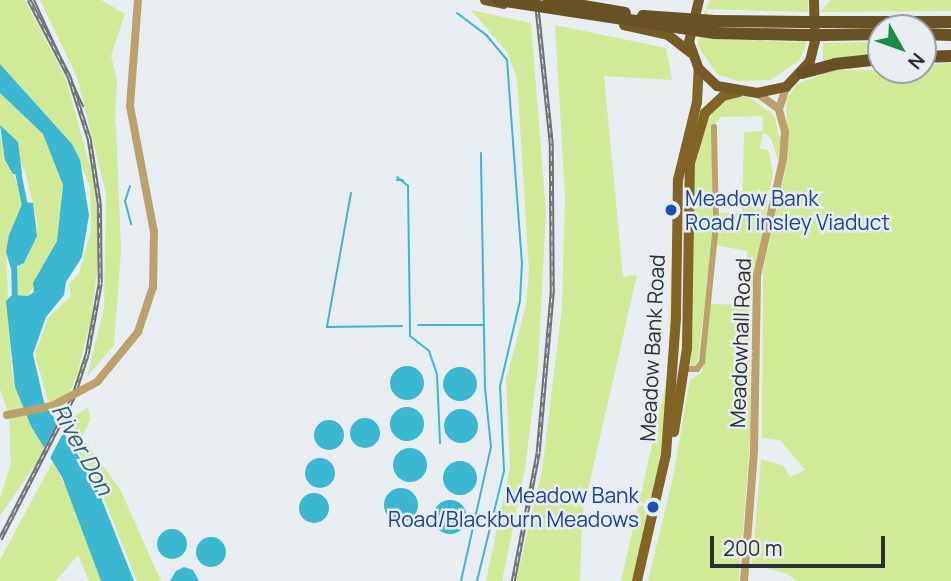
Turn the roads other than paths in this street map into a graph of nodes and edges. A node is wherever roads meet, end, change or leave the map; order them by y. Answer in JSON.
{"nodes":[{"id":1,"x":485,"y":0,"type":"edge"},
{"id":2,"x":499,"y":0,"type":"edge"},
{"id":3,"x":549,"y":0,"type":"edge"},
{"id":4,"x":567,"y":0,"type":"edge"},
{"id":5,"x":823,"y":0,"type":"edge"},
{"id":6,"x":138,"y":1,"type":"edge"},
{"id":7,"x":697,"y":3,"type":"edge"},
{"id":8,"x":815,"y":5,"type":"edge"},
{"id":9,"x":951,"y":22,"type":"edge"},
{"id":10,"x":714,"y":27,"type":"junction"},
{"id":11,"x":823,"y":29,"type":"junction"},
{"id":12,"x":867,"y":33,"type":"edge"},
{"id":13,"x":691,"y":54,"type":"junction"},
{"id":14,"x":867,"y":61,"type":"edge"},
{"id":15,"x":699,"y":69,"type":"junction"},
{"id":16,"x":803,"y":73,"type":"junction"},
{"id":17,"x":786,"y":87,"type":"junction"},
{"id":18,"x":739,"y":92,"type":"junction"},
{"id":19,"x":757,"y":93,"type":"junction"},
{"id":20,"x":779,"y":109,"type":"junction"},
{"id":21,"x":714,"y":127,"type":"dead end"},
{"id":22,"x":681,"y":244,"type":"junction"},
{"id":23,"x":672,"y":367,"type":"junction"},
{"id":24,"x":684,"y":369,"type":"junction"},
{"id":25,"x":4,"y":415,"type":"edge"},
{"id":26,"x":666,"y":454,"type":"junction"},
{"id":27,"x":637,"y":581,"type":"edge"},
{"id":28,"x":744,"y":581,"type":"edge"}],
"edges":[{"from":1,"to":13,"type":"highway","bridge":true},
{"from":2,"to":10,"type":"highway","bridge":true},
{"from":3,"to":10,"type":"highway","bridge":true},
{"from":4,"to":7,"type":"highway","bridge":true},
{"from":5,"to":8,"type":"street"},
{"from":6,"to":25,"type":"street","bridge":true},
{"from":7,"to":13,"type":"highway"},
{"from":8,"to":16,"type":"highway"},
{"from":9,"to":11,"type":"highway"},
{"from":10,"to":11,"type":"highway","bridge":true},
{"from":11,"to":12,"type":"highway"},
{"from":13,"to":15,"type":"highway"},
{"from":14,"to":16,"type":"highway"},
{"from":15,"to":18,"type":"highway"},
{"from":15,"to":22,"type":"main road","name":"Meadow Bank Road"},
{"from":16,"to":17,"type":"highway"},
{"from":17,"to":19,"type":"highway"},
{"from":17,"to":20,"type":"street","name":"Meadowhall Road"},
{"from":18,"to":19,"type":"highway"},
{"from":18,"to":22,"type":"main road","name":"Meadow Bank Road"},
{"from":19,"to":20,"type":"street"},
{"from":20,"to":28,"type":"street","name":"Meadowhall Road"},
{"from":21,"to":24,"type":"street"},
{"from":22,"to":23,"type":"main road","name":"Meadow Bank Road"},
{"from":22,"to":24,"type":"main road","name":"Meadow Bank Road"},
{"from":23,"to":24,"type":"street"},
{"from":23,"to":26,"type":"main road","name":"Meadow Bank Road"},
{"from":24,"to":26,"type":"main road","name":"Meadow Bank Road"},
{"from":26,"to":27,"type":"main road"}]}
